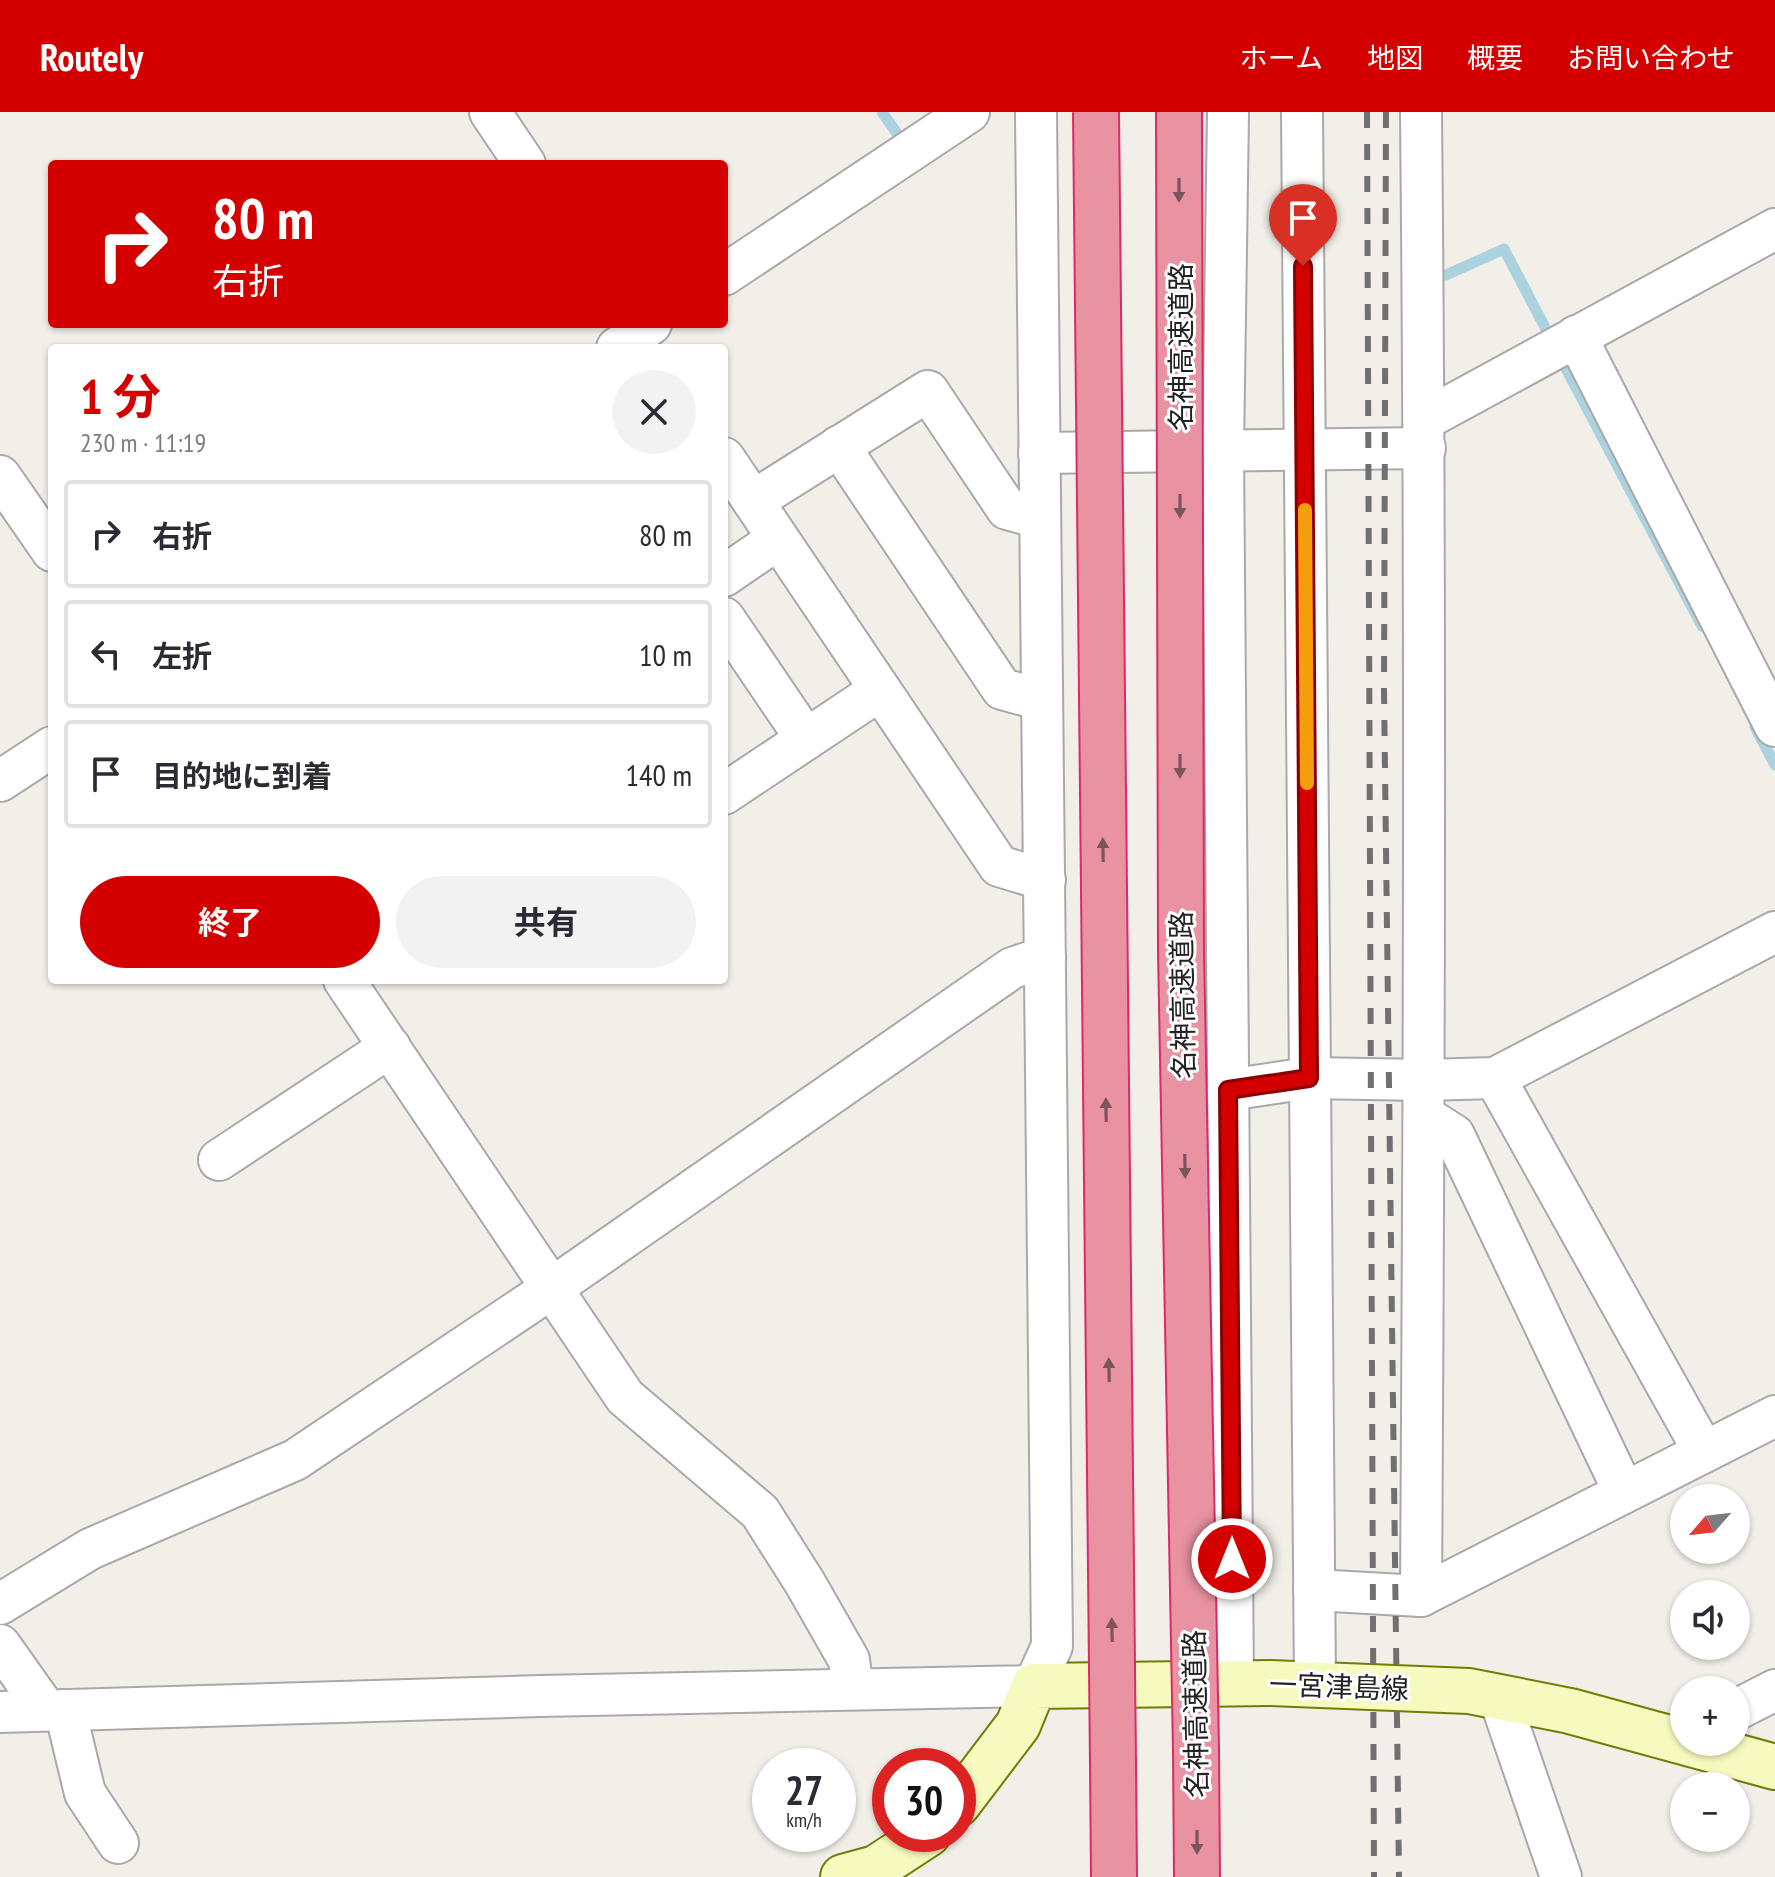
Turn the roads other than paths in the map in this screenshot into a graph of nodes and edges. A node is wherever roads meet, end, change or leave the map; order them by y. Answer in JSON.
{"nodes":[{"id":1,"x":490,"y":112,"type":"edge"},
{"id":2,"x":969,"y":112,"type":"edge"},
{"id":3,"x":1036,"y":112,"type":"edge"},
{"id":4,"x":1096,"y":112,"type":"edge"},
{"id":5,"x":1179,"y":112,"type":"edge"},
{"id":6,"x":1228,"y":112,"type":"edge"},
{"id":7,"x":1302,"y":112,"type":"edge"},
{"id":8,"x":1421,"y":112,"type":"edge"},
{"id":9,"x":522,"y":160,"type":"edge"},
{"id":10,"x":1775,"y":229,"type":"edge"},
{"id":11,"x":728,"y":272,"type":"edge"},
{"id":12,"x":1576,"y":336,"type":"junction"},
{"id":13,"x":1424,"y":434,"type":"junction"},
{"id":14,"x":839,"y":446,"type":"junction"},
{"id":15,"x":1304,"y":450,"type":"junction"},
{"id":16,"x":1223,"y":451,"type":"junction"},
{"id":17,"x":1039,"y":453,"type":"junction"},
{"id":18,"x":728,"y":464,"type":"edge"},
{"id":19,"x":0,"y":476,"type":"edge"},
{"id":20,"x":753,"y":501,"type":"junction"},
{"id":21,"x":1040,"y":518,"type":"junction"},
{"id":22,"x":778,"y":539,"type":"junction"},
{"id":23,"x":48,"y":545,"type":"edge"},
{"id":24,"x":728,"y":573,"type":"edge"},
{"id":25,"x":728,"y":624,"type":"edge"},
{"id":26,"x":880,"y":690,"type":"junction"},
{"id":27,"x":1042,"y":700,"type":"junction"},
{"id":28,"x":1775,"y":726,"type":"edge"},
{"id":29,"x":806,"y":739,"type":"junction"},
{"id":30,"x":48,"y":750,"type":"edge"},
{"id":31,"x":0,"y":781,"type":"edge"},
{"id":32,"x":728,"y":791,"type":"edge"},
{"id":33,"x":1045,"y":880,"type":"junction"},
{"id":34,"x":1775,"y":932,"type":"edge"},
{"id":35,"x":1045,"y":957,"type":"junction"},
{"id":36,"x":347,"y":984,"type":"edge"},
{"id":37,"x":390,"y":1047,"type":"junction"},
{"id":38,"x":1309,"y":1078,"type":"junction"},
{"id":39,"x":1495,"y":1078,"type":"junction"},
{"id":40,"x":1228,"y":1090,"type":"junction"},
{"id":41,"x":1424,"y":1098,"type":"junction"},
{"id":42,"x":219,"y":1160,"type":"dead end"},
{"id":43,"x":552,"y":1288,"type":"junction"},
{"id":44,"x":1775,"y":1416,"type":"edge"},
{"id":45,"x":1704,"y":1452,"type":"junction"},
{"id":46,"x":1624,"y":1492,"type":"junction"},
{"id":47,"x":1314,"y":1590,"type":"junction"},
{"id":48,"x":1421,"y":1596,"type":"junction"},
{"id":49,"x":0,"y":1604,"type":"edge"},
{"id":50,"x":0,"y":1645,"type":"edge"},
{"id":51,"x":1233,"y":1684,"type":"junction"},
{"id":52,"x":1315,"y":1685,"type":"junction"},
{"id":53,"x":1034,"y":1686,"type":"junction"},
{"id":54,"x":853,"y":1689,"type":"junction"},
{"id":55,"x":1775,"y":1690,"type":"edge"},
{"id":56,"x":1499,"y":1697,"type":"junction"},
{"id":57,"x":1750,"y":1703,"type":"edge"},
{"id":58,"x":56,"y":1710,"type":"junction"},
{"id":59,"x":0,"y":1712,"type":"edge"},
{"id":60,"x":1670,"y":1737,"type":"edge"},
{"id":61,"x":1737,"y":1756,"type":"edge"},
{"id":62,"x":1775,"y":1767,"type":"edge"},
{"id":63,"x":976,"y":1780,"type":"edge"},
{"id":64,"x":118,"y":1843,"type":"dead end"},
{"id":65,"x":900,"y":1852,"type":"edge"},
{"id":66,"x":843,"y":1877,"type":"edge"},
{"id":67,"x":1114,"y":1877,"type":"edge"},
{"id":68,"x":1197,"y":1877,"type":"edge"},
{"id":69,"x":1561,"y":1877,"type":"edge"}],
"edges":[{"from":1,"to":9,"type":"street"},
{"from":2,"to":11,"type":"street"},
{"from":3,"to":17,"type":"street"},
{"from":67,"to":4,"type":"highway","one_way":true,"bridge":true},
{"from":5,"to":68,"type":"highway","name":"名神高速道路","one_way":true,"bridge":true},
{"from":6,"to":16,"type":"street"},
{"from":7,"to":15,"type":"street"},
{"from":8,"to":13,"type":"street"},
{"from":10,"to":12,"type":"street"},
{"from":12,"to":13,"type":"street"},
{"from":12,"to":28,"type":"street"},
{"from":13,"to":15,"type":"street"},
{"from":13,"to":41,"type":"street"},
{"from":14,"to":20,"type":"street"},
{"from":14,"to":21,"type":"street"},
{"from":14,"to":27,"type":"street"},
{"from":15,"to":16,"type":"street"},
{"from":15,"to":38,"type":"street"},
{"from":16,"to":17,"type":"street"},
{"from":16,"to":40,"type":"street"},
{"from":17,"to":21,"type":"street"},
{"from":18,"to":20,"type":"street"},
{"from":19,"to":23,"type":"street"},
{"from":20,"to":22,"type":"street"},
{"from":21,"to":27,"type":"street"},
{"from":22,"to":24,"type":"street"},
{"from":22,"to":26,"type":"street"},
{"from":25,"to":29,"type":"street"},
{"from":26,"to":29,"type":"street"},
{"from":26,"to":33,"type":"street"},
{"from":27,"to":33,"type":"street"},
{"from":29,"to":32,"type":"street"},
{"from":30,"to":31,"type":"street"},
{"from":33,"to":35,"type":"street"},
{"from":34,"to":39,"type":"street"},
{"from":35,"to":43,"type":"street"},
{"from":35,"to":53,"type":"street"},
{"from":36,"to":37,"type":"street"},
{"from":37,"to":42,"type":"street"},
{"from":37,"to":43,"type":"street"},
{"from":38,"to":40,"type":"street"},
{"from":38,"to":41,"type":"street"},
{"from":38,"to":47,"type":"street"},
{"from":39,"to":41,"type":"street"},
{"from":39,"to":45,"type":"street"},
{"from":40,"to":51,"type":"street"},
{"from":41,"to":46,"type":"street"},
{"from":41,"to":48,"type":"street"},
{"from":43,"to":49,"type":"street"},
{"from":43,"to":54,"type":"street"},
{"from":44,"to":45,"type":"street"},
{"from":45,"to":46,"type":"street"},
{"from":46,"to":48,"type":"street"},
{"from":47,"to":48,"type":"street"},
{"from":47,"to":52,"type":"street"},
{"from":50,"to":58,"type":"street"},
{"from":51,"to":52,"type":"main road","name":"一宮津島線"},
{"from":51,"to":53,"type":"main road","name":"一宮津島線"},
{"from":52,"to":56,"type":"main road","name":"一宮津島線"},
{"from":53,"to":54,"type":"street"},
{"from":53,"to":63,"type":"main road"},
{"from":54,"to":58,"type":"street"},
{"from":55,"to":57,"type":"street"},
{"from":56,"to":60,"type":"main road","name":"一宮津島線"},
{"from":56,"to":69,"type":"street"},
{"from":58,"to":59,"type":"street"},
{"from":58,"to":64,"type":"street"},
{"from":61,"to":62,"type":"main road","name":"一宮津島線"},
{"from":65,"to":66,"type":"main road"}]}
